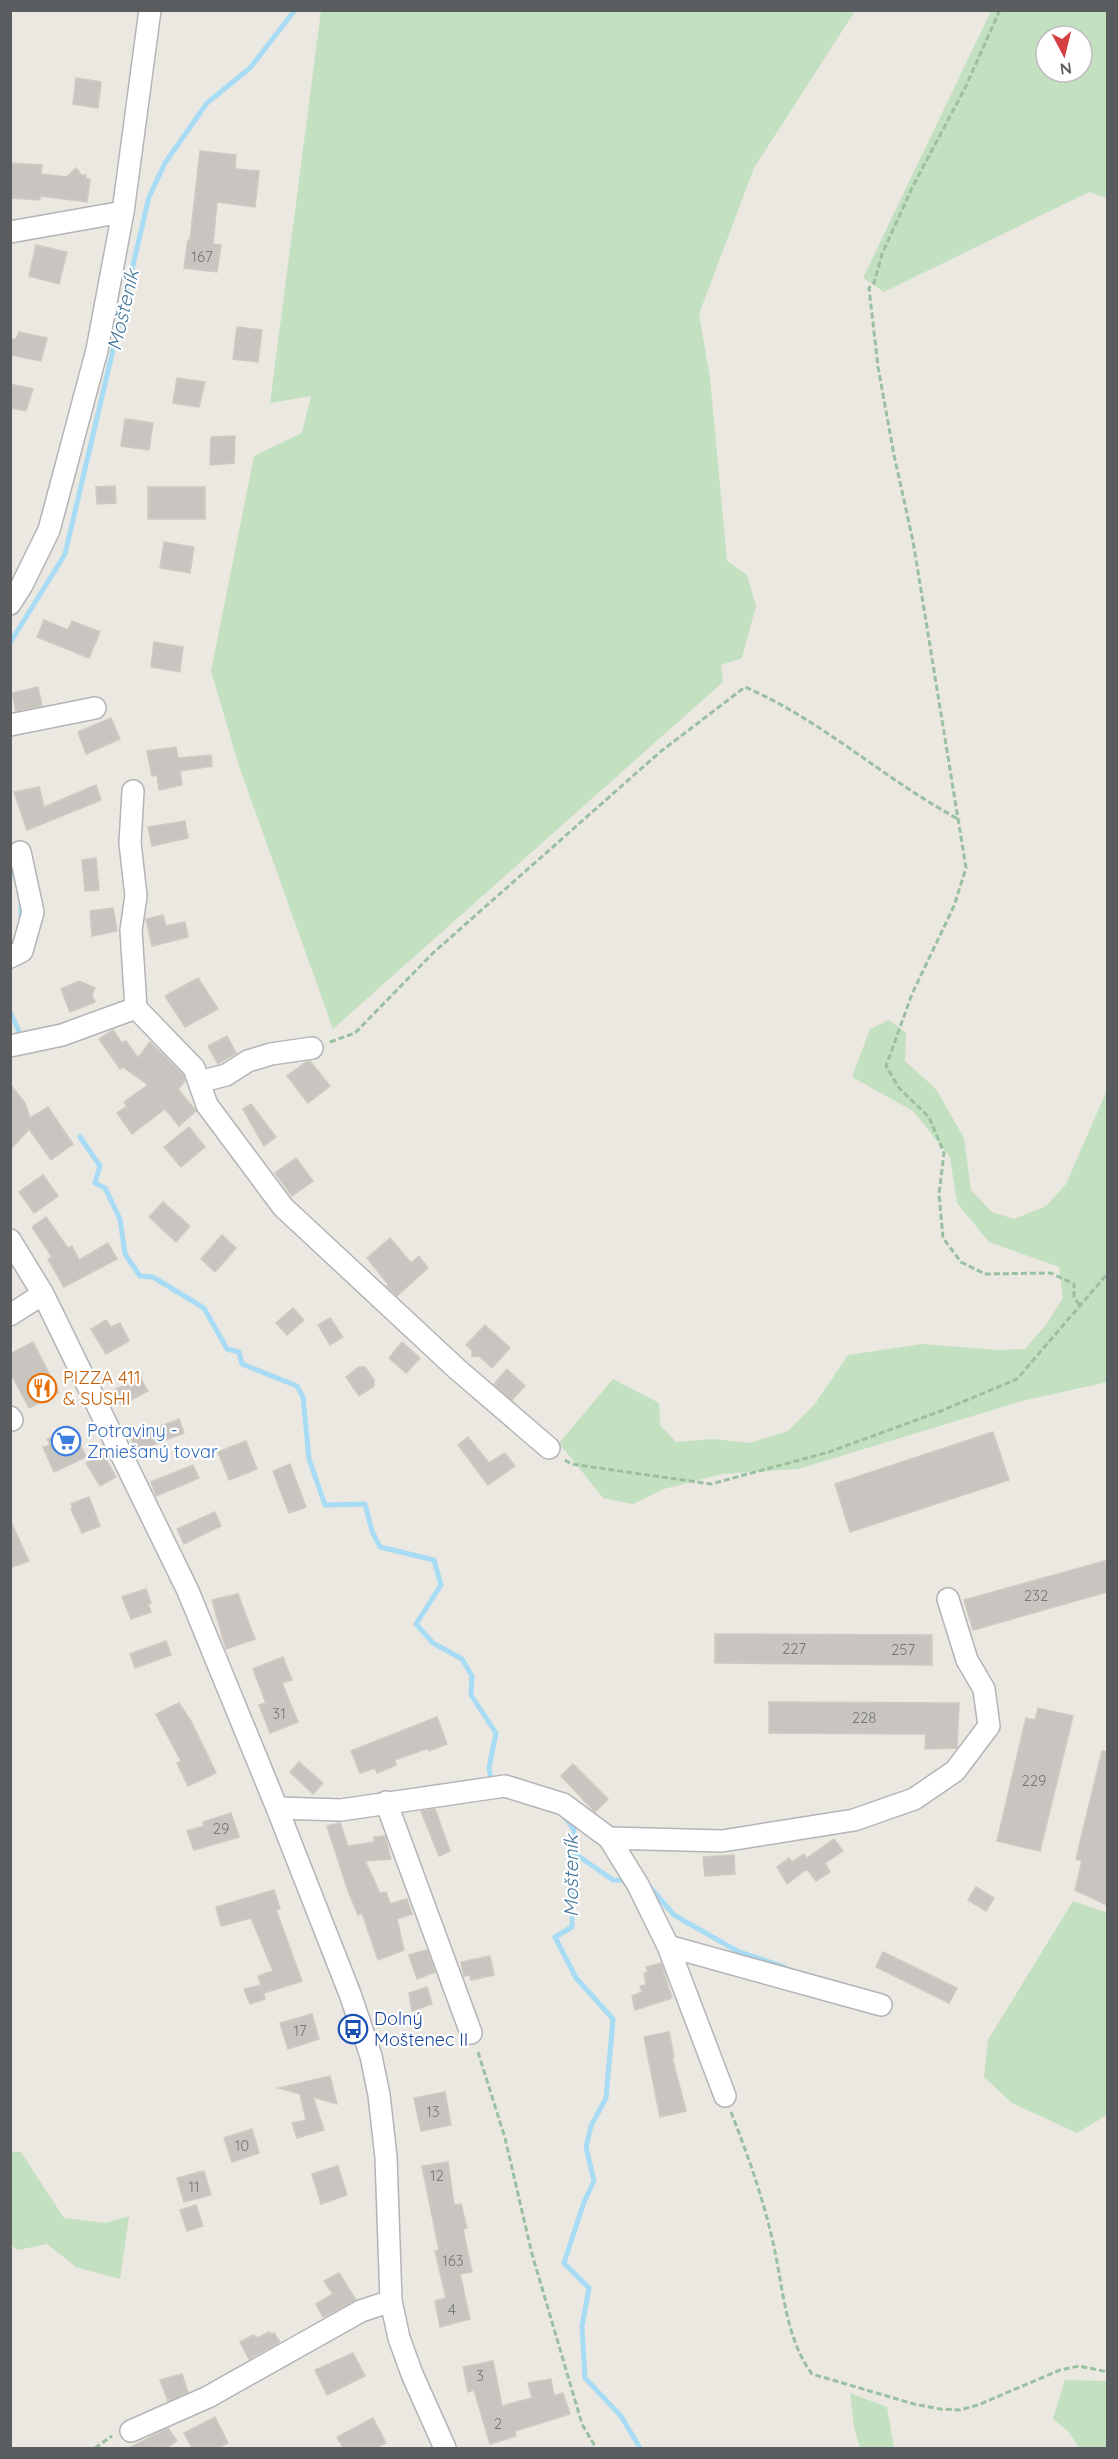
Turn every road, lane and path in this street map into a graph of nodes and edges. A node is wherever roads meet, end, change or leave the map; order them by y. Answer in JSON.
{"nodes":[{"id":1,"x":150,"y":10,"type":"edge"},
{"id":2,"x":1000,"y":10,"type":"edge"},
{"id":3,"x":123,"y":212,"type":"junction"},
{"id":4,"x":10,"y":232,"type":"edge"},
{"id":5,"x":10,"y":604,"type":"edge"},
{"id":6,"x":95,"y":708,"type":"dead end"},
{"id":7,"x":10,"y":725,"type":"edge"},
{"id":8,"x":133,"y":791,"type":"dead end"},
{"id":9,"x":960,"y":820,"type":"junction"},
{"id":10,"x":20,"y":852,"type":"dead end"},
{"id":11,"x":10,"y":957,"type":"edge"},
{"id":12,"x":136,"y":1008,"type":"junction"},
{"id":13,"x":20,"y":1045,"type":"edge"},
{"id":14,"x":312,"y":1048,"type":"joint"},
{"id":15,"x":199,"y":1082,"type":"junction"},
{"id":16,"x":10,"y":1240,"type":"edge"},
{"id":17,"x":1107,"y":1273,"type":"edge"},
{"id":18,"x":43,"y":1294,"type":"junction"},
{"id":19,"x":1080,"y":1306,"type":"junction"},
{"id":20,"x":10,"y":1315,"type":"edge"},
{"id":21,"x":549,"y":1448,"type":"joint"},
{"id":22,"x":948,"y":1599,"type":"dead end"},
{"id":23,"x":386,"y":1802,"type":"junction"},
{"id":24,"x":277,"y":1808,"type":"junction"},
{"id":25,"x":609,"y":1838,"type":"junction"},
{"id":26,"x":668,"y":1946,"type":"junction"},
{"id":27,"x":881,"y":2005,"type":"dead end"},
{"id":28,"x":471,"y":2033,"type":"joint"},
{"id":29,"x":725,"y":2096,"type":"joint"},
{"id":30,"x":391,"y":2301,"type":"junction"},
{"id":31,"x":1107,"y":2372,"type":"edge"},
{"id":32,"x":131,"y":2431,"type":"dead end"},
{"id":33,"x":446,"y":2448,"type":"edge"},
{"id":34,"x":596,"y":2448,"type":"edge"}],
"edges":[{"from":1,"to":3,"type":"street"},
{"from":2,"to":9,"type":"path"},
{"from":3,"to":4,"type":"street"},
{"from":3,"to":5,"type":"street"},
{"from":6,"to":7,"type":"street"},
{"from":8,"to":12,"type":"street"},
{"from":9,"to":14,"type":"path"},
{"from":9,"to":19,"type":"path"},
{"from":10,"to":11,"type":"street"},
{"from":12,"to":13,"type":"street"},
{"from":12,"to":15,"type":"street"},
{"from":14,"to":15,"type":"street"},
{"from":15,"to":21,"type":"street"},
{"from":16,"to":18,"type":"street"},
{"from":17,"to":19,"type":"path"},
{"from":18,"to":20,"type":"street"},
{"from":18,"to":24,"type":"street"},
{"from":19,"to":21,"type":"path"},
{"from":22,"to":25,"type":"street"},
{"from":23,"to":24,"type":"street"},
{"from":23,"to":25,"type":"street"},
{"from":23,"to":28,"type":"street"},
{"from":24,"to":30,"type":"street"},
{"from":25,"to":26,"type":"street"},
{"from":26,"to":27,"type":"street"},
{"from":26,"to":29,"type":"street"},
{"from":28,"to":34,"type":"path"},
{"from":29,"to":31,"type":"path"},
{"from":30,"to":32,"type":"street"},
{"from":30,"to":33,"type":"street"}]}
